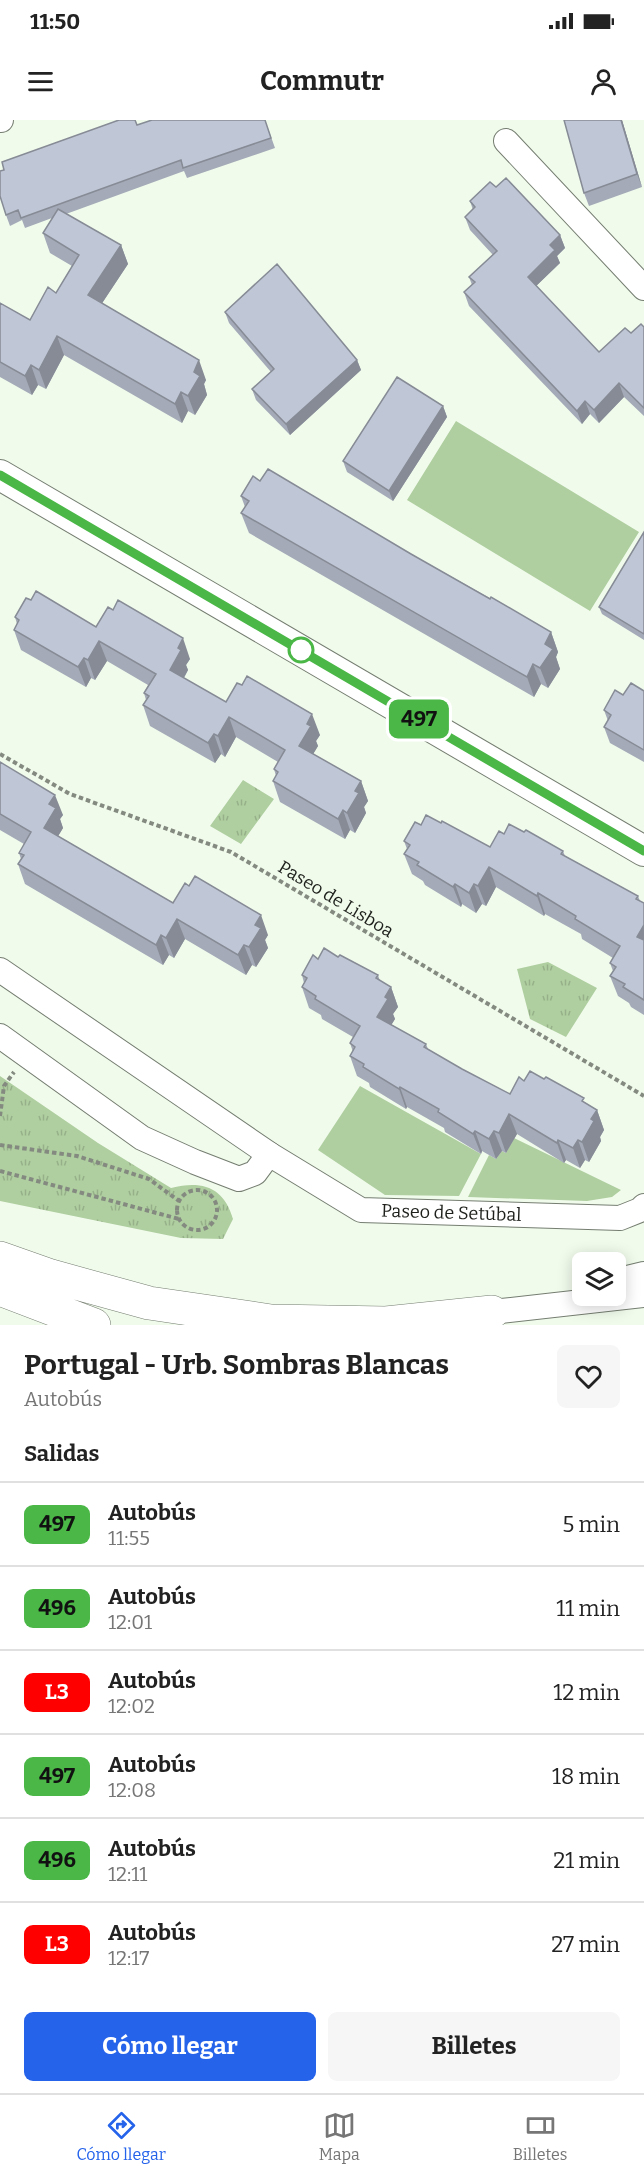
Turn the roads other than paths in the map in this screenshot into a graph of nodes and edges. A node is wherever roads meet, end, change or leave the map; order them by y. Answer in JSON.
{"nodes":[{"id":1,"x":506,"y":141,"type":"dead end"},
{"id":2,"x":644,"y":288,"type":"edge"},
{"id":3,"x":0,"y":475,"type":"edge"},
{"id":4,"x":644,"y":851,"type":"edge"},
{"id":5,"x":0,"y":970,"type":"edge"},
{"id":6,"x":0,"y":1036,"type":"edge"},
{"id":7,"x":268,"y":1154,"type":"junction"},
{"id":8,"x":644,"y":1206,"type":"edge"},
{"id":9,"x":0,"y":1257,"type":"edge"},
{"id":10,"x":644,"y":1274,"type":"edge"},
{"id":11,"x":626,"y":1278,"type":"edge"},
{"id":12,"x":0,"y":1289,"type":"edge"},
{"id":13,"x":572,"y":1292,"type":"edge"},
{"id":14,"x":644,"y":1295,"type":"edge"},
{"id":15,"x":492,"y":1312,"type":"junction"},
{"id":16,"x":94,"y":1325,"type":"edge"}],
"edges":[{"from":1,"to":2,"type":"street"},
{"from":3,"to":4,"type":"main road"},
{"from":5,"to":7,"type":"street","name":"Paseo de Setúbal"},
{"from":6,"to":7,"type":"street"},
{"from":7,"to":8,"type":"street","name":"Paseo de Setúbal"},
{"from":9,"to":15,"type":"highway"},
{"from":10,"to":11,"type":"street"},
{"from":12,"to":16,"type":"highway"},
{"from":13,"to":15,"type":"street"},
{"from":14,"to":15,"type":"street"}]}
